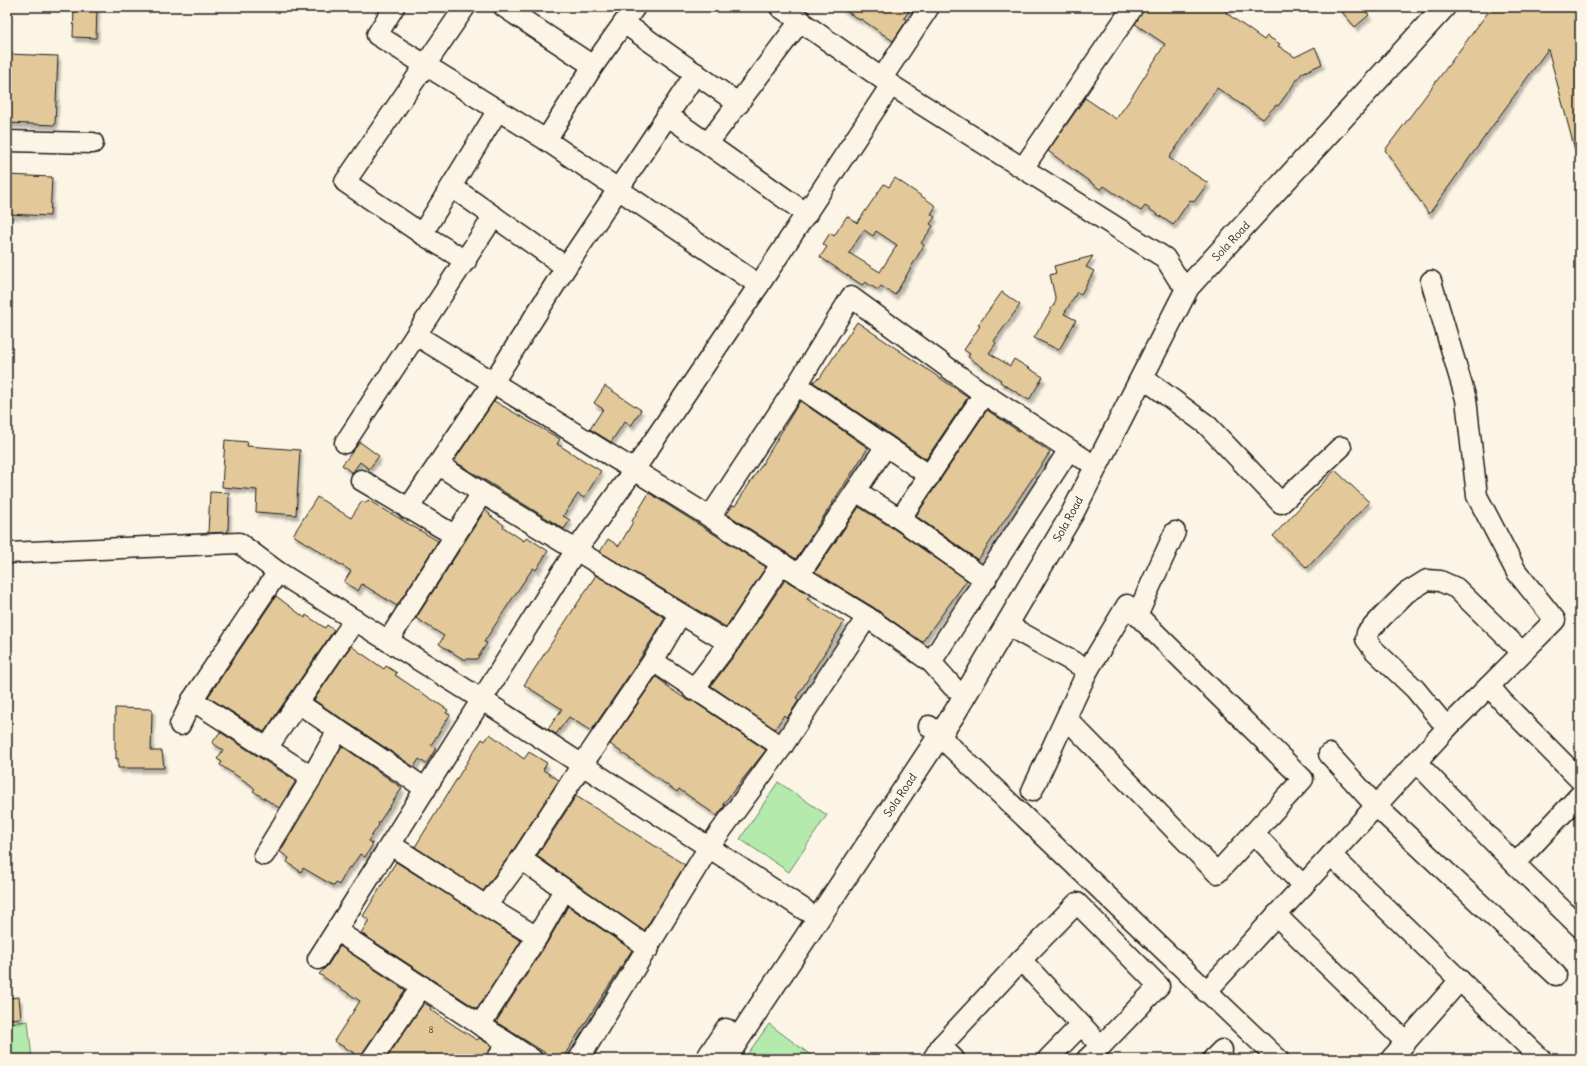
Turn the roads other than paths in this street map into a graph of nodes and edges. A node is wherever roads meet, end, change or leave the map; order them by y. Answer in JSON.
{"nodes":[{"id":1,"x":394,"y":7,"type":"edge"},
{"id":2,"x":465,"y":7,"type":"edge"},
{"id":3,"x":504,"y":7,"type":"edge"},
{"id":4,"x":780,"y":7,"type":"edge"},
{"id":5,"x":929,"y":7,"type":"edge"},
{"id":6,"x":1132,"y":7,"type":"edge"},
{"id":7,"x":1424,"y":7,"type":"edge"},
{"id":8,"x":1444,"y":7,"type":"edge"},
{"id":9,"x":527,"y":13,"type":"edge"},
{"id":10,"x":630,"y":15,"type":"edge"},
{"id":11,"x":800,"y":20,"type":"junction"},
{"id":12,"x":425,"y":64,"type":"junction"},
{"id":13,"x":593,"y":66,"type":"junction"},
{"id":14,"x":696,"y":73,"type":"junction"},
{"id":15,"x":887,"y":81,"type":"junction"},
{"id":16,"x":739,"y":104,"type":"junction"},
{"id":17,"x":498,"y":110,"type":"junction"},
{"id":18,"x":667,"y":115,"type":"junction"},
{"id":19,"x":546,"y":140,"type":"junction"},
{"id":20,"x":7,"y":141,"type":"edge"},
{"id":21,"x":708,"y":143,"type":"junction"},
{"id":22,"x":93,"y":144,"type":"dead end"},
{"id":23,"x":1023,"y":168,"type":"junction"},
{"id":24,"x":452,"y":187,"type":"junction"},
{"id":25,"x":618,"y":191,"type":"junction"},
{"id":26,"x":807,"y":214,"type":"junction"},
{"id":27,"x":494,"y":216,"type":"junction"},
{"id":28,"x":422,"y":234,"type":"junction"},
{"id":29,"x":466,"y":261,"type":"junction"},
{"id":30,"x":566,"y":266,"type":"junction"},
{"id":31,"x":1431,"y":280,"type":"dead end"},
{"id":32,"x":1183,"y":283,"type":"junction"},
{"id":33,"x":760,"y":285,"type":"junction"},
{"id":34,"x":416,"y":335,"type":"junction"},
{"id":35,"x":1142,"y":377,"type":"junction"},
{"id":36,"x":492,"y":384,"type":"junction"},
{"id":37,"x":797,"y":385,"type":"junction"},
{"id":38,"x":984,"y":394,"type":"junction"},
{"id":39,"x":345,"y":442,"type":"dead end"},
{"id":40,"x":886,"y":446,"type":"junction"},
{"id":41,"x":1341,"y":447,"type":"dead end"},
{"id":42,"x":1075,"y":458,"type":"junction"},
{"id":43,"x":439,"y":465,"type":"junction"},
{"id":44,"x":634,"y":470,"type":"junction"},
{"id":45,"x":930,"y":476,"type":"junction"},
{"id":46,"x":361,"y":480,"type":"dead end"},
{"id":47,"x":856,"y":491,"type":"junction"},
{"id":48,"x":482,"y":493,"type":"junction"},
{"id":49,"x":408,"y":509,"type":"junction"},
{"id":50,"x":710,"y":517,"type":"junction"},
{"id":51,"x":900,"y":519,"type":"junction"},
{"id":52,"x":1175,"y":532,"type":"dead end"},
{"id":53,"x":454,"y":535,"type":"junction"},
{"id":54,"x":576,"y":550,"type":"junction"},
{"id":55,"x":7,"y":553,"type":"edge"},
{"id":56,"x":782,"y":563,"type":"junction"},
{"id":57,"x":278,"y":572,"type":"junction"},
{"id":58,"x":799,"y":575,"type":"junction"},
{"id":59,"x":986,"y":580,"type":"junction"},
{"id":60,"x":680,"y":615,"type":"junction"},
{"id":61,"x":1137,"y":615,"type":"junction"},
{"id":62,"x":867,"y":617,"type":"junction"},
{"id":63,"x":355,"y":620,"type":"junction"},
{"id":64,"x":1007,"y":625,"type":"junction"},
{"id":65,"x":388,"y":641,"type":"junction"},
{"id":66,"x":729,"y":643,"type":"junction"},
{"id":67,"x":1522,"y":652,"type":"junction"},
{"id":68,"x":653,"y":661,"type":"junction"},
{"id":69,"x":931,"y":662,"type":"junction"},
{"id":70,"x":1088,"y":670,"type":"junction"},
{"id":71,"x":1489,"y":686,"type":"junction"},
{"id":72,"x":953,"y":687,"type":"junction"},
{"id":73,"x":693,"y":690,"type":"junction"},
{"id":74,"x":192,"y":700,"type":"junction"},
{"id":75,"x":481,"y":700,"type":"junction"},
{"id":76,"x":298,"y":703,"type":"junction"},
{"id":77,"x":1066,"y":718,"type":"junction"},
{"id":78,"x":180,"y":725,"type":"dead end"},
{"id":79,"x":1447,"y":728,"type":"junction"},
{"id":80,"x":338,"y":730,"type":"junction"},
{"id":81,"x":934,"y":732,"type":"junction"},
{"id":82,"x":782,"y":747,"type":"junction"},
{"id":83,"x":267,"y":748,"type":"junction"},
{"id":84,"x":1329,"y":754,"type":"dead end"},
{"id":85,"x":1416,"y":762,"type":"junction"},
{"id":86,"x":582,"y":765,"type":"junction"},
{"id":87,"x":312,"y":777,"type":"junction"},
{"id":88,"x":1580,"y":780,"type":"edge"},
{"id":89,"x":426,"y":789,"type":"junction"},
{"id":90,"x":1032,"y":792,"type":"dead end"},
{"id":91,"x":1580,"y":795,"type":"edge"},
{"id":92,"x":1376,"y":806,"type":"junction"},
{"id":93,"x":1254,"y":833,"type":"junction"},
{"id":94,"x":391,"y":845,"type":"junction"},
{"id":95,"x":709,"y":848,"type":"junction"},
{"id":96,"x":264,"y":855,"type":"dead end"},
{"id":97,"x":1331,"y":855,"type":"junction"},
{"id":98,"x":521,"y":859,"type":"junction"},
{"id":99,"x":1515,"y":864,"type":"junction"},
{"id":100,"x":1303,"y":886,"type":"junction"},
{"id":101,"x":564,"y":890,"type":"junction"},
{"id":102,"x":486,"y":906,"type":"junction"},
{"id":103,"x":805,"y":910,"type":"junction"},
{"id":104,"x":1276,"y":915,"type":"junction"},
{"id":105,"x":1580,"y":927,"type":"edge"},
{"id":106,"x":337,"y":931,"type":"junction"},
{"id":107,"x":537,"y":936,"type":"junction"},
{"id":108,"x":649,"y":948,"type":"junction"},
{"id":109,"x":318,"y":959,"type":"dead end"},
{"id":110,"x":1021,"y":960,"type":"junction"},
{"id":111,"x":1177,"y":964,"type":"junction"},
{"id":112,"x":1556,"y":975,"type":"dead end"},
{"id":113,"x":1460,"y":980,"type":"junction"},
{"id":114,"x":422,"y":986,"type":"junction"},
{"id":115,"x":1159,"y":986,"type":"junction"},
{"id":116,"x":1206,"y":992,"type":"junction"},
{"id":117,"x":480,"y":1024,"type":"junction"},
{"id":118,"x":1081,"y":1025,"type":"junction"},
{"id":119,"x":1406,"y":1042,"type":"junction"},
{"id":120,"x":502,"y":1052,"type":"edge"},
{"id":121,"x":1094,"y":1052,"type":"edge"},
{"id":122,"x":943,"y":1055,"type":"edge"},
{"id":123,"x":1060,"y":1055,"type":"edge"},
{"id":124,"x":372,"y":1059,"type":"edge"},
{"id":125,"x":532,"y":1059,"type":"edge"},
{"id":126,"x":579,"y":1059,"type":"edge"},
{"id":127,"x":707,"y":1059,"type":"edge"},
{"id":128,"x":725,"y":1059,"type":"edge"},
{"id":129,"x":1278,"y":1059,"type":"edge"},
{"id":130,"x":1391,"y":1059,"type":"edge"},
{"id":131,"x":1541,"y":1059,"type":"edge"}],
"edges":[{"from":1,"to":12,"type":"street"},
{"from":2,"to":12,"type":"street"},
{"from":3,"to":9,"type":"street"},
{"from":4,"to":11,"type":"street"},
{"from":5,"to":15,"type":"street"},
{"from":6,"to":23,"type":"street"},
{"from":7,"to":32,"type":"main road","name":"Sola Road"},
{"from":8,"to":32,"type":"main road","name":"Sola Road"},
{"from":9,"to":13,"type":"street"},
{"from":10,"to":13,"type":"street"},
{"from":10,"to":14,"type":"street"},
{"from":11,"to":15,"type":"street"},
{"from":11,"to":16,"type":"street"},
{"from":12,"to":17,"type":"street"},
{"from":12,"to":28,"type":"street"},
{"from":13,"to":19,"type":"street"},
{"from":14,"to":16,"type":"street"},
{"from":14,"to":18,"type":"street"},
{"from":15,"to":23,"type":"street"},
{"from":15,"to":26,"type":"street"},
{"from":16,"to":21,"type":"street"},
{"from":17,"to":19,"type":"street"},
{"from":17,"to":24,"type":"street"},
{"from":18,"to":21,"type":"street"},
{"from":18,"to":25,"type":"street"},
{"from":19,"to":25,"type":"street"},
{"from":20,"to":22,"type":"street"},
{"from":21,"to":26,"type":"street"},
{"from":23,"to":32,"type":"street"},
{"from":24,"to":27,"type":"street"},
{"from":24,"to":28,"type":"street"},
{"from":25,"to":30,"type":"street"},
{"from":25,"to":33,"type":"street"},
{"from":26,"to":33,"type":"street"},
{"from":27,"to":29,"type":"street"},
{"from":27,"to":30,"type":"street"},
{"from":28,"to":29,"type":"street"},
{"from":29,"to":34,"type":"street"},
{"from":30,"to":36,"type":"street"},
{"from":31,"to":67,"type":"street"},
{"from":32,"to":35,"type":"main road","name":"Sola Road"},
{"from":32,"to":42,"type":"main road","name":"Sola Road"},
{"from":33,"to":44,"type":"street"},
{"from":34,"to":36,"type":"street"},
{"from":34,"to":39,"type":"street"},
{"from":35,"to":41,"type":"street"},
{"from":35,"to":64,"type":"main road","name":"Sola Road"},
{"from":36,"to":43,"type":"street"},
{"from":36,"to":44,"type":"street"},
{"from":37,"to":38,"type":"street"},
{"from":37,"to":40,"type":"street"},
{"from":37,"to":50,"type":"street"},
{"from":38,"to":42,"type":"street"},
{"from":38,"to":45,"type":"street"},
{"from":40,"to":45,"type":"street"},
{"from":40,"to":47,"type":"street"},
{"from":42,"to":59,"type":"street"},
{"from":42,"to":72,"type":"main road","name":"Sola Road"},
{"from":43,"to":48,"type":"street"},
{"from":43,"to":49,"type":"street"},
{"from":44,"to":50,"type":"street"},
{"from":44,"to":54,"type":"street"},
{"from":45,"to":51,"type":"street"},
{"from":46,"to":49,"type":"street"},
{"from":47,"to":51,"type":"street"},
{"from":47,"to":58,"type":"street"},
{"from":48,"to":53,"type":"street"},
{"from":48,"to":54,"type":"street"},
{"from":49,"to":53,"type":"street"},
{"from":50,"to":56,"type":"street"},
{"from":51,"to":59,"type":"street"},
{"from":52,"to":61,"type":"street"},
{"from":53,"to":65,"type":"street"},
{"from":54,"to":60,"type":"street"},
{"from":54,"to":75,"type":"street"},
{"from":55,"to":57,"type":"street"},
{"from":56,"to":58,"type":"street"},
{"from":56,"to":66,"type":"street"},
{"from":57,"to":63,"type":"street"},
{"from":57,"to":74,"type":"street"},
{"from":58,"to":62,"type":"street"},
{"from":59,"to":69,"type":"street"},
{"from":60,"to":66,"type":"street"},
{"from":60,"to":68,"type":"street"},
{"from":61,"to":70,"type":"street"},
{"from":61,"to":93,"type":"street"},
{"from":62,"to":69,"type":"street"},
{"from":62,"to":82,"type":"street"},
{"from":63,"to":65,"type":"street"},
{"from":63,"to":76,"type":"street"},
{"from":64,"to":70,"type":"street"},
{"from":64,"to":81,"type":"main road","name":"Sola Road"},
{"from":65,"to":75,"type":"street"},
{"from":66,"to":73,"type":"street"},
{"from":67,"to":71,"type":"street"},
{"from":67,"to":79,"type":"street"},
{"from":68,"to":73,"type":"street"},
{"from":68,"to":86,"type":"street"},
{"from":69,"to":72,"type":"street"},
{"from":70,"to":77,"type":"street"},
{"from":71,"to":79,"type":"street"},
{"from":71,"to":88,"type":"street"},
{"from":72,"to":81,"type":"main road","name":"Sola Road"},
{"from":73,"to":82,"type":"street"},
{"from":74,"to":78,"type":"street"},
{"from":74,"to":83,"type":"street"},
{"from":75,"to":86,"type":"street"},
{"from":75,"to":89,"type":"street"},
{"from":76,"to":80,"type":"street"},
{"from":76,"to":83,"type":"street"},
{"from":77,"to":90,"type":"street"},
{"from":77,"to":93,"type":"street"},
{"from":79,"to":85,"type":"street"},
{"from":80,"to":87,"type":"street"},
{"from":80,"to":89,"type":"street"},
{"from":81,"to":103,"type":"main road","name":"Sola Road"},
{"from":81,"to":111,"type":"street"},
{"from":81,"to":128,"type":"main road","name":"Sola Road"},
{"from":82,"to":95,"type":"street"},
{"from":83,"to":87,"type":"street"},
{"from":84,"to":92,"type":"street"},
{"from":85,"to":92,"type":"street"},
{"from":85,"to":99,"type":"street"},
{"from":86,"to":95,"type":"street"},
{"from":86,"to":98,"type":"street"},
{"from":87,"to":96,"type":"street"},
{"from":89,"to":94,"type":"street"},
{"from":91,"to":99,"type":"street"},
{"from":92,"to":97,"type":"street"},
{"from":92,"to":112,"type":"street"},
{"from":93,"to":100,"type":"street"},
{"from":94,"to":102,"type":"street"},
{"from":94,"to":106,"type":"street"},
{"from":95,"to":103,"type":"street"},
{"from":95,"to":108,"type":"street"},
{"from":97,"to":100,"type":"street"},
{"from":97,"to":113,"type":"street"},
{"from":98,"to":101,"type":"street"},
{"from":98,"to":102,"type":"street"},
{"from":99,"to":105,"type":"street"},
{"from":100,"to":104,"type":"street"},
{"from":101,"to":107,"type":"street"},
{"from":101,"to":108,"type":"street"},
{"from":102,"to":107,"type":"street"},
{"from":103,"to":127,"type":"main road","name":"Sola Road"},
{"from":104,"to":116,"type":"street"},
{"from":104,"to":119,"type":"street"},
{"from":106,"to":109,"type":"street"},
{"from":106,"to":114,"type":"street"},
{"from":107,"to":117,"type":"street"},
{"from":108,"to":126,"type":"street"},
{"from":110,"to":115,"type":"street"},
{"from":110,"to":118,"type":"street"},
{"from":110,"to":122,"type":"street"},
{"from":111,"to":115,"type":"street"},
{"from":111,"to":116,"type":"street"},
{"from":113,"to":119,"type":"street"},
{"from":113,"to":131,"type":"street"},
{"from":114,"to":117,"type":"street"},
{"from":114,"to":124,"type":"street"},
{"from":115,"to":121,"type":"street"},
{"from":116,"to":129,"type":"street"},
{"from":117,"to":120,"type":"street"},
{"from":118,"to":121,"type":"street"},
{"from":118,"to":123,"type":"street"},
{"from":119,"to":130,"type":"street"},
{"from":120,"to":125,"type":"street"}]}
